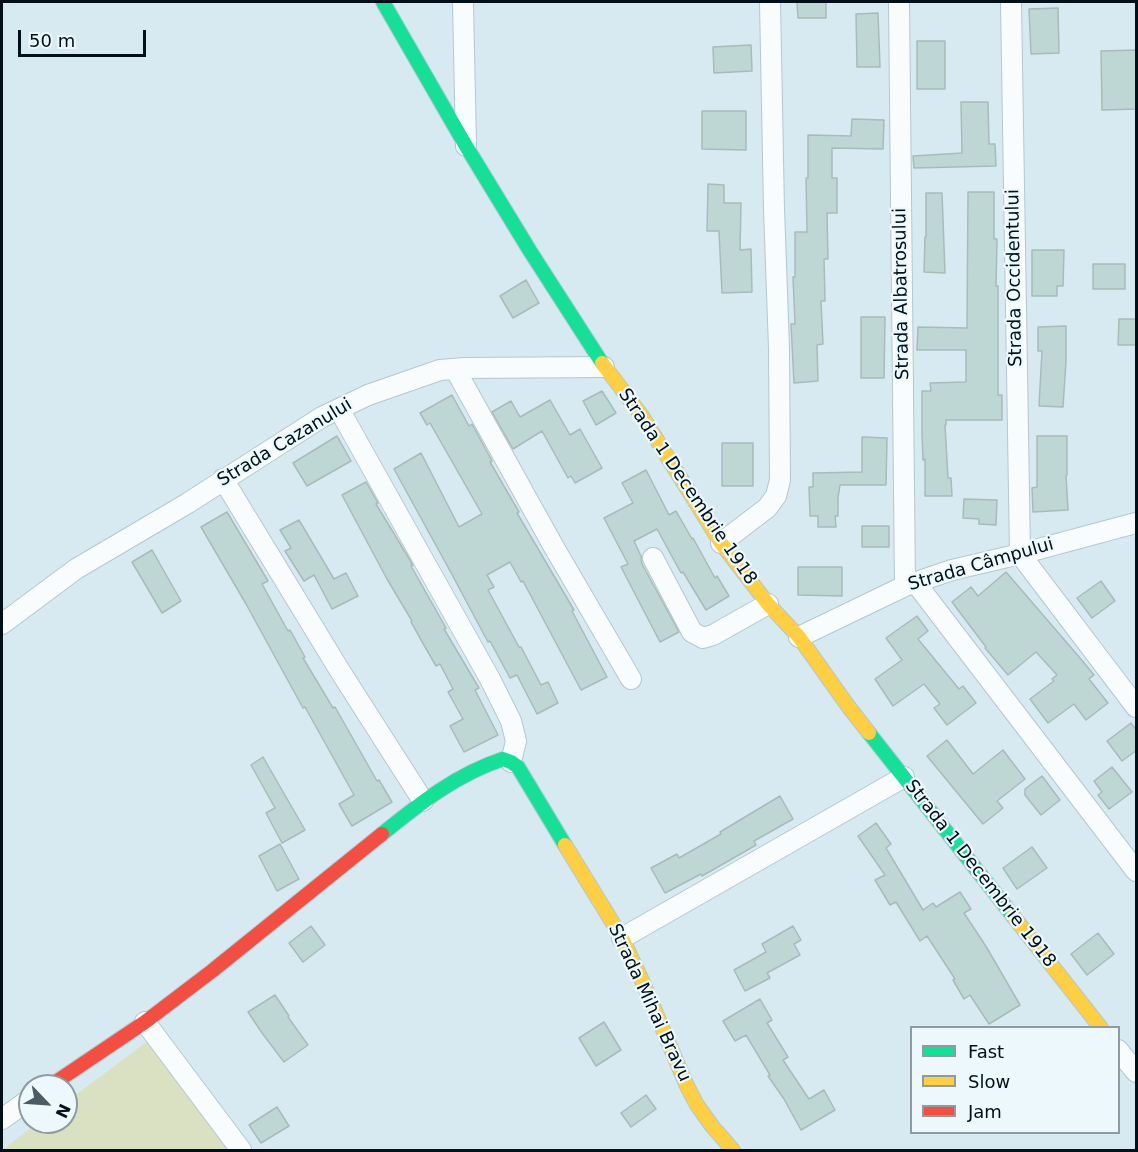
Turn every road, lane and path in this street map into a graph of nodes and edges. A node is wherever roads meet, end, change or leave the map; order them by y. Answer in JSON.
{"nodes":[{"id":1,"x":383,"y":2,"type":"edge"},
{"id":2,"x":463,"y":2,"type":"edge"},
{"id":3,"x":770,"y":2,"type":"edge"},
{"id":4,"x":899,"y":2,"type":"edge"},
{"id":5,"x":1011,"y":2,"type":"edge"},
{"id":6,"x":466,"y":146,"type":"junction"},
{"id":7,"x":604,"y":367,"type":"junction"},
{"id":8,"x":455,"y":369,"type":"junction"},
{"id":9,"x":339,"y":409,"type":"junction"},
{"id":10,"x":223,"y":480,"type":"junction"},
{"id":11,"x":1137,"y":523,"type":"edge"},
{"id":12,"x":721,"y":543,"type":"junction"},
{"id":13,"x":1020,"y":554,"type":"junction"},
{"id":14,"x":653,"y":558,"type":"dead end"},
{"id":15,"x":910,"y":584,"type":"junction"},
{"id":16,"x":768,"y":604,"type":"junction"},
{"id":17,"x":2,"y":624,"type":"edge"},
{"id":18,"x":799,"y":636,"type":"junction"},
{"id":19,"x":631,"y":679,"type":"dead end"},
{"id":20,"x":1137,"y":707,"type":"edge"},
{"id":21,"x":511,"y":762,"type":"junction"},
{"id":22,"x":904,"y":777,"type":"junction"},
{"id":23,"x":423,"y":801,"type":"junction"},
{"id":24,"x":1137,"y":871,"type":"edge"},
{"id":25,"x":622,"y":938,"type":"junction"},
{"id":26,"x":144,"y":1023,"type":"junction"},
{"id":27,"x":1099,"y":1026,"type":"edge"},
{"id":28,"x":1120,"y":1051,"type":"edge"},
{"id":29,"x":1137,"y":1072,"type":"edge"},
{"id":30,"x":68,"y":1074,"type":"edge"},
{"id":31,"x":18,"y":1108,"type":"edge"},
{"id":32,"x":2,"y":1119,"type":"edge"},
{"id":33,"x":241,"y":1150,"type":"edge"},
{"id":34,"x":733,"y":1150,"type":"edge"}],
"edges":[{"from":1,"to":6,"type":"street","name":"Strada 1 Decembrie 1918"},
{"from":2,"to":6,"type":"street"},
{"from":3,"to":12,"type":"street"},
{"from":4,"to":15,"type":"street","name":"Strada Albatrosului"},
{"from":5,"to":13,"type":"street","name":"Strada Occidentului"},
{"from":6,"to":7,"type":"street","name":"Strada 1 Decembrie 1918"},
{"from":7,"to":8,"type":"street","name":"Strada Cazanului"},
{"from":7,"to":12,"type":"street","name":"Strada 1 Decembrie 1918"},
{"from":8,"to":9,"type":"street","name":"Strada Cazanului"},
{"from":8,"to":19,"type":"street"},
{"from":9,"to":10,"type":"street","name":"Strada Cazanului"},
{"from":9,"to":21,"type":"street"},
{"from":10,"to":17,"type":"street","name":"Strada Cazanului"},
{"from":10,"to":23,"type":"street"},
{"from":11,"to":13,"type":"street","name":"Strada Câmpului"},
{"from":12,"to":16,"type":"street","name":"Strada 1 Decembrie 1918"},
{"from":13,"to":15,"type":"street","name":"Strada Câmpului"},
{"from":13,"to":20,"type":"street"},
{"from":14,"to":16,"type":"street"},
{"from":15,"to":18,"type":"street","name":"Strada Câmpului"},
{"from":15,"to":24,"type":"street"},
{"from":16,"to":18,"type":"street","name":"Strada 1 Decembrie 1918"},
{"from":18,"to":22,"type":"street","name":"Strada 1 Decembrie 1918"},
{"from":21,"to":23,"type":"street"},
{"from":21,"to":25,"type":"street","name":"Strada Mihai Bravu"},
{"from":22,"to":25,"type":"street"},
{"from":22,"to":27,"type":"street","name":"Strada 1 Decembrie 1918"},
{"from":23,"to":26,"type":"street"},
{"from":25,"to":34,"type":"street","name":"Strada Mihai Bravu"},
{"from":26,"to":30,"type":"street"},
{"from":26,"to":33,"type":"street"},
{"from":28,"to":29,"type":"street"},
{"from":31,"to":32,"type":"street"}]}
